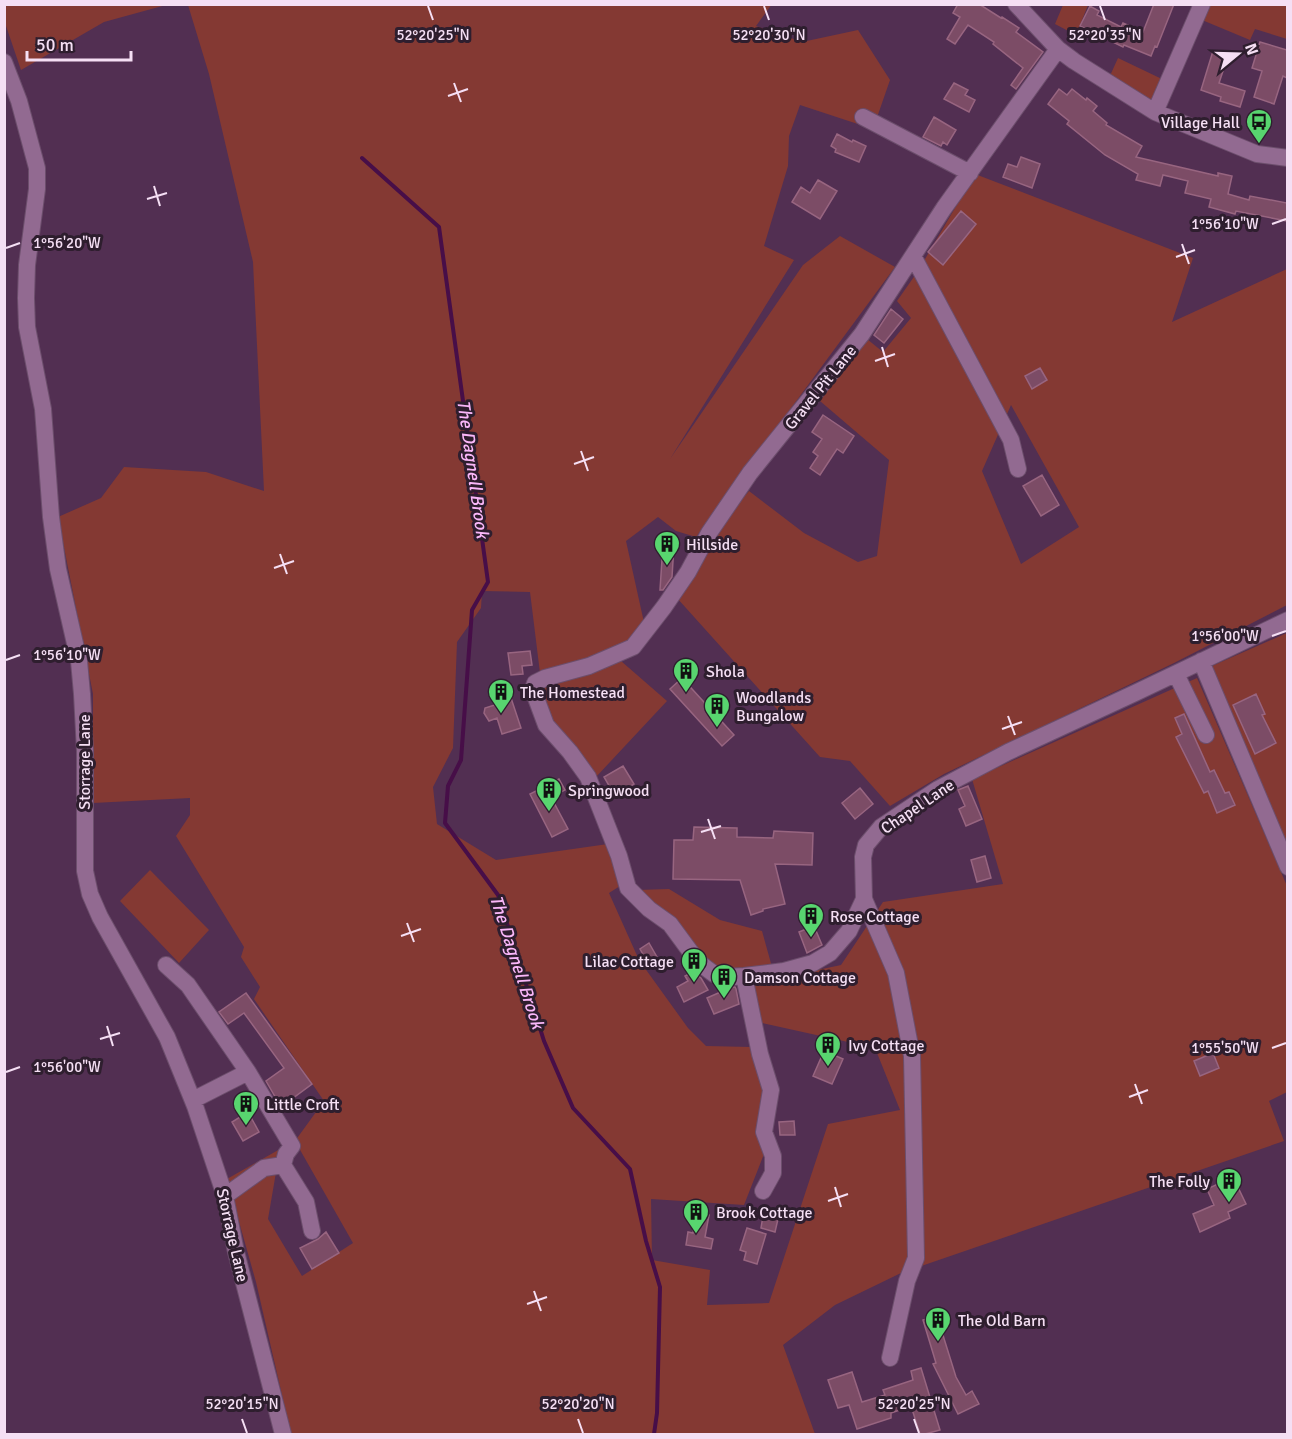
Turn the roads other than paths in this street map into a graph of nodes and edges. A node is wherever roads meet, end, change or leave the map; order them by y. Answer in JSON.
{"nodes":[{"id":1,"x":1016,"y":4,"type":"edge"},
{"id":2,"x":1202,"y":4,"type":"edge"},
{"id":3,"x":1058,"y":49,"type":"junction"},
{"id":4,"x":4,"y":62,"type":"edge"},
{"id":5,"x":1155,"y":112,"type":"junction"},
{"id":6,"x":863,"y":117,"type":"dead end"},
{"id":7,"x":1287,"y":158,"type":"edge"},
{"id":8,"x":970,"y":173,"type":"junction"},
{"id":9,"x":913,"y":256,"type":"junction"},
{"id":10,"x":1018,"y":469,"type":"dead end"},
{"id":11,"x":1287,"y":620,"type":"edge"},
{"id":12,"x":1201,"y":661,"type":"junction"},
{"id":13,"x":1176,"y":674,"type":"junction"},
{"id":14,"x":544,"y":678,"type":"joint"},
{"id":15,"x":1206,"y":735,"type":"dead end"},
{"id":16,"x":1287,"y":867,"type":"edge"},
{"id":17,"x":864,"y":899,"type":"junction"},
{"id":18,"x":166,"y":965,"type":"dead end"},
{"id":19,"x":744,"y":976,"type":"junction"},
{"id":20,"x":248,"y":1072,"type":"junction"},
{"id":21,"x":193,"y":1100,"type":"junction"},
{"id":22,"x":283,"y":1165,"type":"junction"},
{"id":23,"x":763,"y":1191,"type":"dead end"},
{"id":24,"x":225,"y":1196,"type":"junction"},
{"id":25,"x":312,"y":1231,"type":"dead end"},
{"id":26,"x":890,"y":1358,"type":"dead end"},
{"id":27,"x":283,"y":1434,"type":"edge"}],
"edges":[{"from":1,"to":3,"type":"street"},
{"from":2,"to":5,"type":"street"},
{"from":3,"to":5,"type":"street"},
{"from":3,"to":8,"type":"street","name":"Gravel Pit Lane"},
{"from":4,"to":21,"type":"street","name":"Storrage Lane"},
{"from":5,"to":7,"type":"street"},
{"from":6,"to":8,"type":"street"},
{"from":8,"to":9,"type":"street","name":"Gravel Pit Lane"},
{"from":9,"to":10,"type":"street"},
{"from":9,"to":14,"type":"street","name":"Gravel Pit Lane"},
{"from":11,"to":12,"type":"street","name":"Chapel Lane"},
{"from":12,"to":13,"type":"street","name":"Chapel Lane"},
{"from":12,"to":16,"type":"street"},
{"from":13,"to":15,"type":"street"},
{"from":13,"to":17,"type":"street","name":"Chapel Lane"},
{"from":14,"to":19,"type":"street","name":"Chapel Lane"},
{"from":17,"to":19,"type":"street","name":"Chapel Lane"},
{"from":17,"to":26,"type":"street"},
{"from":18,"to":20,"type":"street"},
{"from":19,"to":23,"type":"street"},
{"from":20,"to":21,"type":"street"},
{"from":20,"to":22,"type":"street"},
{"from":21,"to":24,"type":"street","name":"Storrage Lane"},
{"from":22,"to":24,"type":"street"},
{"from":22,"to":25,"type":"street"},
{"from":24,"to":27,"type":"street","name":"Storrage Lane"}]}
